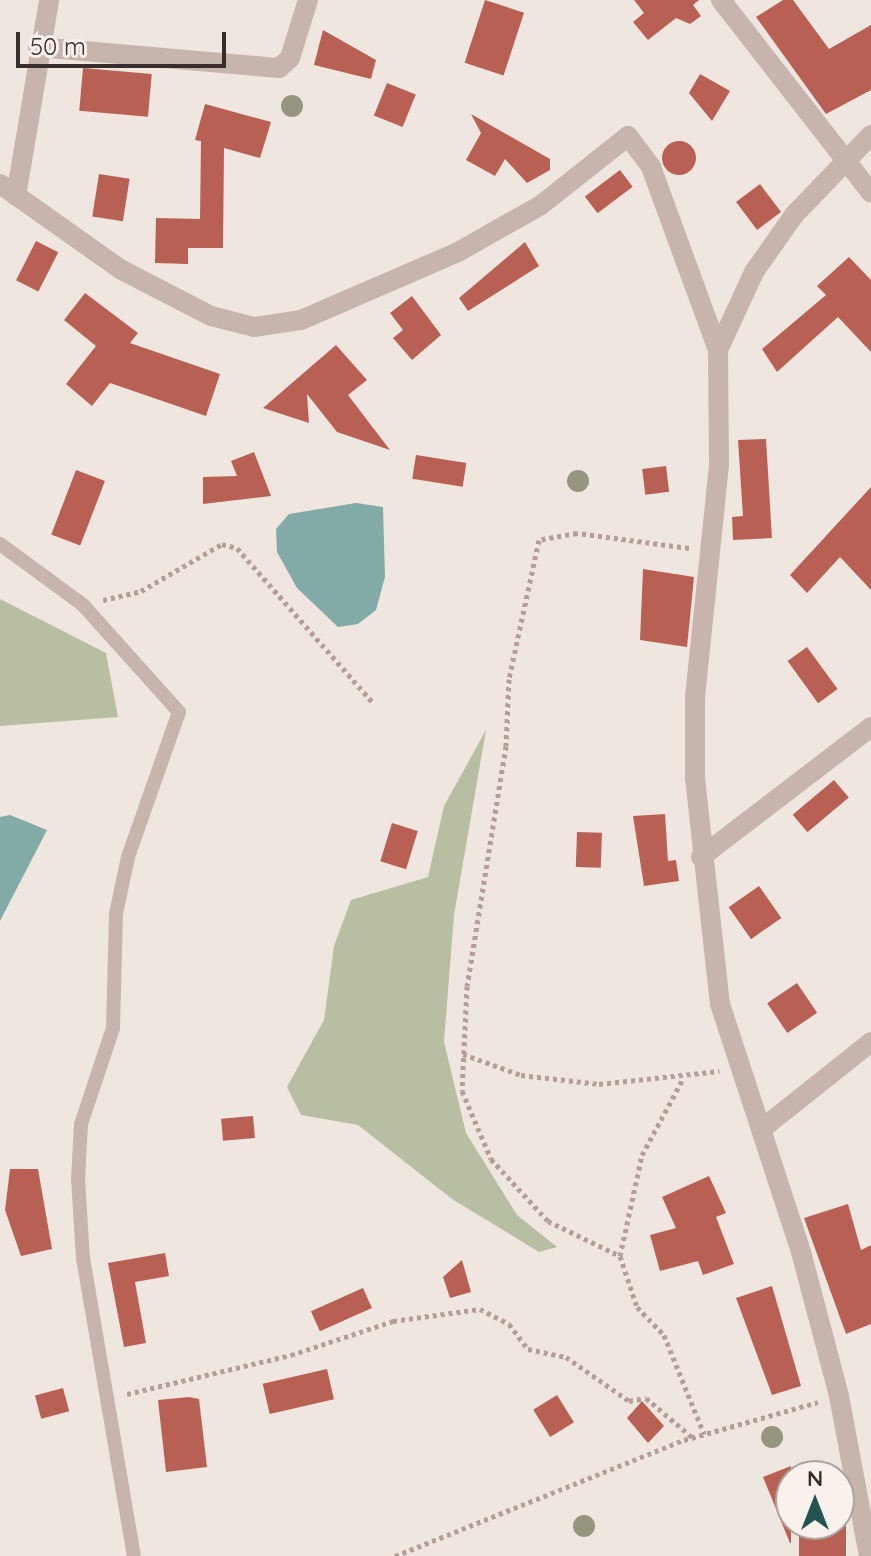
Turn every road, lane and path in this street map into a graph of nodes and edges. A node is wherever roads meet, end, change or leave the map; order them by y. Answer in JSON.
{"nodes":[{"id":1,"x":49,"y":0,"type":"edge"},
{"id":2,"x":308,"y":0,"type":"edge"},
{"id":3,"x":721,"y":0,"type":"edge"},
{"id":4,"x":38,"y":47,"type":"junction"},
{"id":5,"x":871,"y":135,"type":"edge"},
{"id":6,"x":844,"y":160,"type":"junction"},
{"id":7,"x":8,"y":190,"type":"edge"},
{"id":8,"x":871,"y":193,"type":"edge"},
{"id":9,"x":718,"y":350,"type":"junction"},
{"id":10,"x":0,"y":544,"type":"edge"},
{"id":11,"x":710,"y":552,"type":"junction"},
{"id":12,"x":83,"y":605,"type":"junction"},
{"id":13,"x":373,"y":703,"type":"dead end"},
{"id":14,"x":871,"y":727,"type":"edge"},
{"id":15,"x":701,"y":857,"type":"junction"},
{"id":16,"x":871,"y":1042,"type":"edge"},
{"id":17,"x":463,"y":1054,"type":"junction"},
{"id":18,"x":736,"y":1067,"type":"junction"},
{"id":19,"x":683,"y":1078,"type":"junction"},
{"id":20,"x":763,"y":1128,"type":"junction"},
{"id":21,"x":620,"y":1256,"type":"junction"},
{"id":22,"x":839,"y":1396,"type":"junction"},
{"id":23,"x":106,"y":1400,"type":"junction"},
{"id":24,"x":704,"y":1434,"type":"junction"},
{"id":25,"x":693,"y":1438,"type":"junction"},
{"id":26,"x":134,"y":1556,"type":"edge"},
{"id":27,"x":395,"y":1556,"type":"edge"},
{"id":28,"x":869,"y":1556,"type":"edge"}],
"edges":[{"from":1,"to":4,"type":"street"},
{"from":2,"to":4,"type":"street"},
{"from":3,"to":6,"type":"street"},
{"from":4,"to":7,"type":"street"},
{"from":5,"to":6,"type":"street"},
{"from":6,"to":8,"type":"street"},
{"from":6,"to":9,"type":"street"},
{"from":7,"to":9,"type":"street"},
{"from":9,"to":11,"type":"street"},
{"from":10,"to":12,"type":"lane"},
{"from":11,"to":15,"type":"street"},
{"from":11,"to":17,"type":"path"},
{"from":12,"to":13,"type":"path"},
{"from":12,"to":23,"type":"lane"},
{"from":14,"to":15,"type":"street"},
{"from":15,"to":18,"type":"street"},
{"from":16,"to":20,"type":"street"},
{"from":17,"to":19,"type":"path"},
{"from":17,"to":21,"type":"path"},
{"from":18,"to":19,"type":"path"},
{"from":18,"to":20,"type":"street"},
{"from":19,"to":21,"type":"path"},
{"from":20,"to":22,"type":"street"},
{"from":21,"to":24,"type":"path"},
{"from":22,"to":24,"type":"path"},
{"from":22,"to":28,"type":"street"},
{"from":23,"to":25,"type":"path"},
{"from":23,"to":26,"type":"lane"},
{"from":24,"to":25,"type":"path"},
{"from":25,"to":27,"type":"path"}]}
